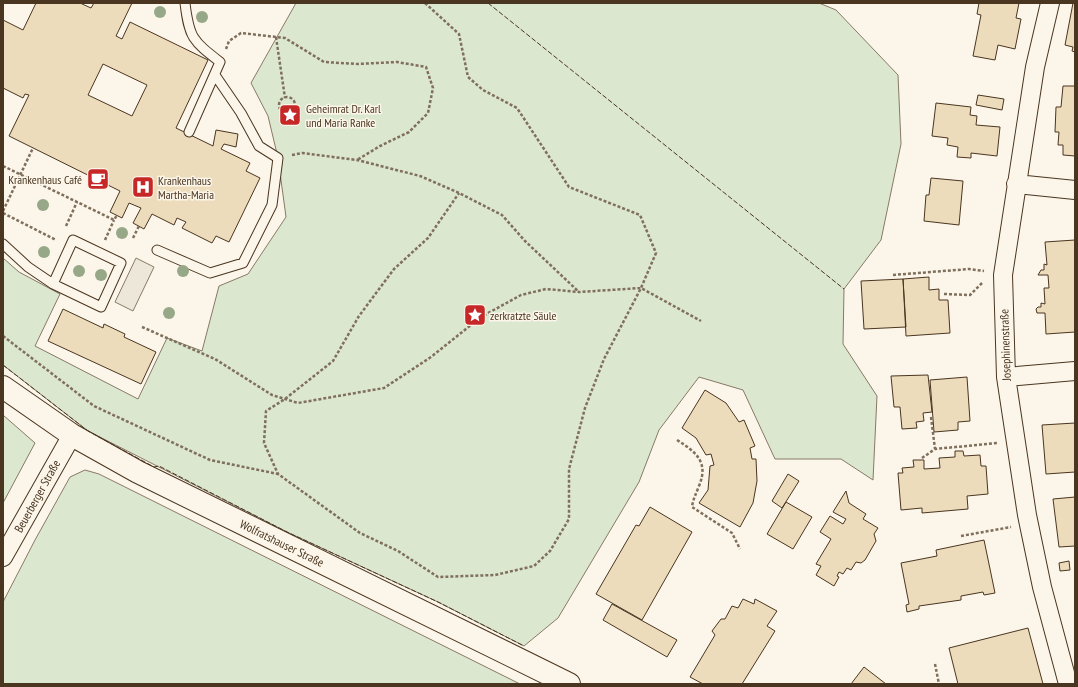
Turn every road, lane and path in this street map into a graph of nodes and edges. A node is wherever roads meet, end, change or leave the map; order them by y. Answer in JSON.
{"nodes":[{"id":1,"x":185,"y":3,"type":"edge"},
{"id":2,"x":425,"y":3,"type":"edge"},
{"id":3,"x":1050,"y":3,"type":"edge"},
{"id":4,"x":276,"y":37,"type":"junction"},
{"id":5,"x":220,"y":62,"type":"junction"},
{"id":6,"x":215,"y":75,"type":"junction"},
{"id":7,"x":285,"y":98,"type":"junction"},
{"id":8,"x":190,"y":132,"type":"dead end"},
{"id":9,"x":33,"y":148,"type":"dead end"},
{"id":10,"x":278,"y":158,"type":"junction"},
{"id":11,"x":357,"y":160,"type":"junction"},
{"id":12,"x":3,"y":166,"type":"edge"},
{"id":13,"x":20,"y":175,"type":"junction"},
{"id":14,"x":1016,"y":184,"type":"junction"},
{"id":15,"x":1075,"y":190,"type":"edge"},
{"id":16,"x":458,"y":193,"type":"junction"},
{"id":17,"x":77,"y":202,"type":"junction"},
{"id":18,"x":3,"y":212,"type":"edge"},
{"id":19,"x":117,"y":215,"type":"dead end"},
{"id":20,"x":114,"y":220,"type":"junction"},
{"id":21,"x":139,"y":226,"type":"dead end"},
{"id":22,"x":133,"y":238,"type":"dead end"},
{"id":23,"x":58,"y":241,"type":"junction"},
{"id":24,"x":3,"y":244,"type":"edge"},
{"id":25,"x":69,"y":247,"type":"junction"},
{"id":26,"x":157,"y":250,"type":"dead end"},
{"id":27,"x":99,"y":252,"type":"junction"},
{"id":28,"x":1003,"y":274,"type":"junction"},
{"id":29,"x":893,"y":275,"type":"dead end"},
{"id":30,"x":53,"y":284,"type":"junction"},
{"id":31,"x":641,"y":288,"type":"junction"},
{"id":32,"x":579,"y":292,"type":"junction"},
{"id":33,"x":944,"y":294,"type":"dead end"},
{"id":34,"x":701,"y":321,"type":"dead end"},
{"id":35,"x":142,"y":327,"type":"dead end"},
{"id":36,"x":3,"y":336,"type":"edge"},
{"id":37,"x":1075,"y":371,"type":"edge"},
{"id":38,"x":1006,"y":377,"type":"junction"},
{"id":39,"x":3,"y":387,"type":"edge"},
{"id":40,"x":285,"y":399,"type":"junction"},
{"id":41,"x":931,"y":417,"type":"dead end"},
{"id":42,"x":72,"y":435,"type":"junction"},
{"id":43,"x":677,"y":440,"type":"dead end"},
{"id":44,"x":1016,"y":441,"type":"junction"},
{"id":45,"x":935,"y":450,"type":"junction"},
{"id":46,"x":922,"y":458,"type":"dead end"},
{"id":47,"x":278,"y":474,"type":"junction"},
{"id":48,"x":1029,"y":523,"type":"junction"},
{"id":49,"x":961,"y":536,"type":"dead end"},
{"id":50,"x":740,"y":549,"type":"dead end"},
{"id":51,"x":3,"y":558,"type":"edge"},
{"id":52,"x":935,"y":664,"type":"dead end"},
{"id":53,"x":569,"y":684,"type":"edge"},
{"id":54,"x":939,"y":684,"type":"edge"},
{"id":55,"x":1068,"y":684,"type":"edge"}],
"edges":[{"from":1,"to":5,"type":"lane"},
{"from":2,"to":31,"type":"path"},
{"from":3,"to":14,"type":"street","name":"Josephinenstraße"},
{"from":4,"to":5,"type":"path"},
{"from":4,"to":7,"type":"path"},
{"from":4,"to":11,"type":"path"},
{"from":5,"to":6,"type":"lane"},
{"from":6,"to":8,"type":"lane"},
{"from":6,"to":10,"type":"lane"},
{"from":7,"to":7,"type":"path"},
{"from":9,"to":13,"type":"path"},
{"from":10,"to":11,"type":"path"},
{"from":10,"to":26,"type":"lane"},
{"from":11,"to":16,"type":"path"},
{"from":12,"to":13,"type":"path"},
{"from":13,"to":17,"type":"path"},
{"from":13,"to":18,"type":"path"},
{"from":14,"to":15,"type":"street"},
{"from":14,"to":28,"type":"street","name":"Josephinenstraße"},
{"from":16,"to":32,"type":"path"},
{"from":16,"to":40,"type":"path"},
{"from":17,"to":20,"type":"path"},
{"from":17,"to":23,"type":"path"},
{"from":18,"to":23,"type":"path"},
{"from":19,"to":20,"type":"path"},
{"from":20,"to":27,"type":"path"},
{"from":21,"to":22,"type":"path"},
{"from":23,"to":25,"type":"path"},
{"from":24,"to":30,"type":"lane"},
{"from":25,"to":27,"type":"lane"},
{"from":25,"to":30,"type":"lane"},
{"from":27,"to":30,"type":"lane"},
{"from":28,"to":29,"type":"path"},
{"from":28,"to":33,"type":"path"},
{"from":28,"to":38,"type":"street","name":"Josephinenstraße"},
{"from":31,"to":32,"type":"path"},
{"from":31,"to":34,"type":"path"},
{"from":31,"to":47,"type":"path"},
{"from":32,"to":40,"type":"path"},
{"from":35,"to":40,"type":"path"},
{"from":36,"to":47,"type":"path"},
{"from":37,"to":38,"type":"street"},
{"from":38,"to":44,"type":"street","name":"Josephinenstraße"},
{"from":39,"to":42,"type":"main road","name":"Wolfratshauser Straße"},
{"from":40,"to":47,"type":"path"},
{"from":41,"to":45,"type":"path"},
{"from":42,"to":51,"type":"street","name":"Beuerberger Straße"},
{"from":42,"to":53,"type":"main road","name":"Wolfratshauser Straße"},
{"from":43,"to":50,"type":"path"},
{"from":44,"to":45,"type":"path"},
{"from":44,"to":48,"type":"street","name":"Josephinenstraße"},
{"from":45,"to":46,"type":"path"},
{"from":48,"to":49,"type":"path"},
{"from":48,"to":55,"type":"street","name":"Josephinenstraße"},
{"from":52,"to":54,"type":"path"}]}
